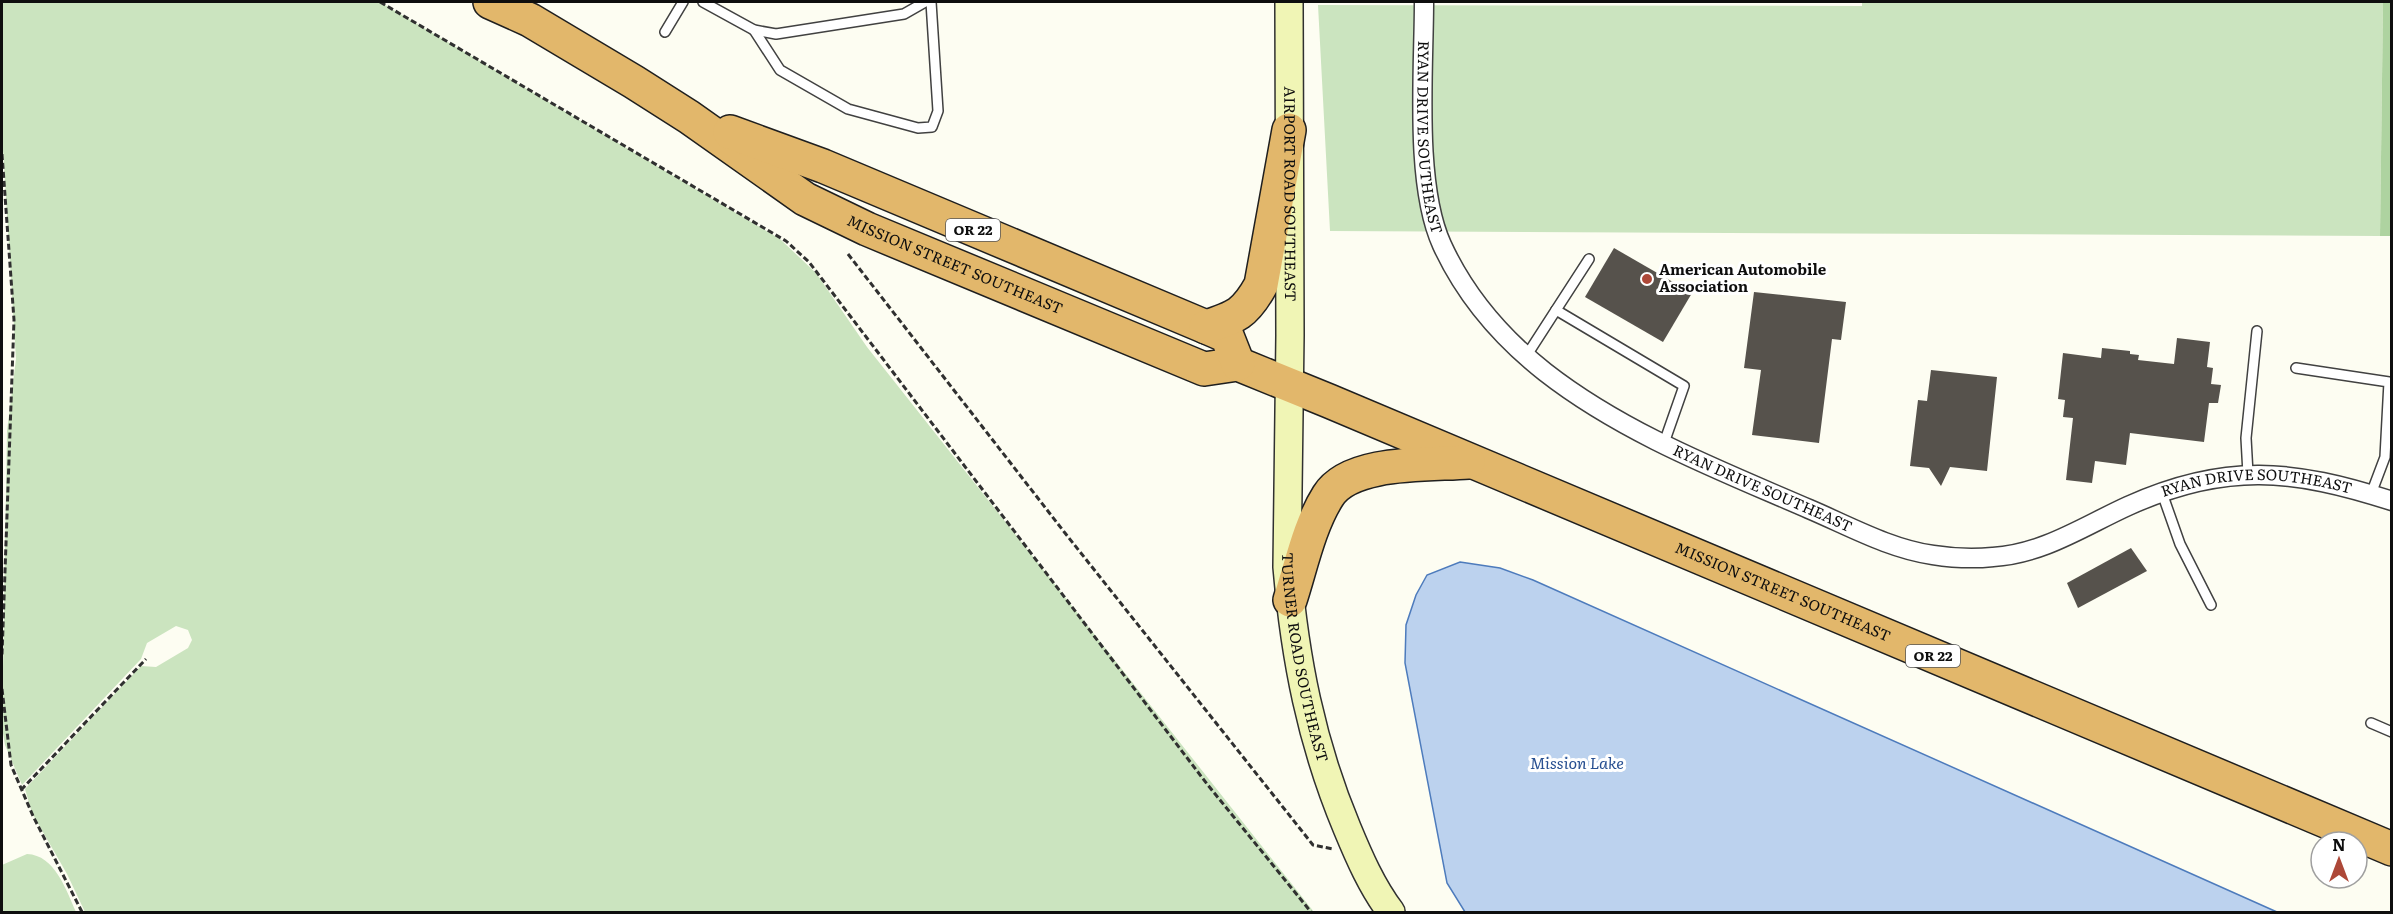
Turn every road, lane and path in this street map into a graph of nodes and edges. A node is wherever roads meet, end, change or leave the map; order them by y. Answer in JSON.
{"nodes":[{"id":1,"x":380,"y":2,"type":"edge"},
{"id":2,"x":490,"y":2,"type":"edge"},
{"id":3,"x":683,"y":2,"type":"edge"},
{"id":4,"x":703,"y":2,"type":"edge"},
{"id":5,"x":925,"y":2,"type":"edge"},
{"id":6,"x":932,"y":2,"type":"edge"},
{"id":7,"x":1289,"y":2,"type":"edge"},
{"id":8,"x":1424,"y":2,"type":"edge"},
{"id":9,"x":520,"y":11,"type":"edge"},
{"id":10,"x":754,"y":30,"type":"junction"},
{"id":11,"x":665,"y":32,"type":"dead end"},
{"id":12,"x":689,"y":117,"type":"junction"},
{"id":13,"x":1289,"y":130,"type":"junction"},
{"id":14,"x":2,"y":154,"type":"edge"},
{"id":15,"x":848,"y":254,"type":"dead end"},
{"id":16,"x":1589,"y":260,"type":"dead end"},
{"id":17,"x":1556,"y":310,"type":"junction"},
{"id":18,"x":1206,"y":327,"type":"junction"},
{"id":19,"x":2257,"y":331,"type":"dead end"},
{"id":20,"x":1527,"y":355,"type":"junction"},
{"id":21,"x":1239,"y":364,"type":"junction"},
{"id":22,"x":2296,"y":368,"type":"dead end"},
{"id":23,"x":1290,"y":386,"type":"junction"},
{"id":24,"x":1664,"y":442,"type":"junction"},
{"id":25,"x":1475,"y":462,"type":"junction"},
{"id":26,"x":2248,"y":474,"type":"junction"},
{"id":27,"x":2162,"y":493,"type":"junction"},
{"id":28,"x":2371,"y":494,"type":"junction"},
{"id":29,"x":2391,"y":501,"type":"edge"},
{"id":30,"x":1290,"y":600,"type":"junction"},
{"id":31,"x":2211,"y":605,"type":"dead end"},
{"id":32,"x":2,"y":655,"type":"edge"},
{"id":33,"x":146,"y":659,"type":"dead end"},
{"id":34,"x":2,"y":689,"type":"edge"},
{"id":35,"x":2371,"y":723,"type":"dead end"},
{"id":36,"x":2391,"y":732,"type":"edge"},
{"id":37,"x":21,"y":789,"type":"junction"},
{"id":38,"x":2391,"y":849,"type":"edge"},
{"id":39,"x":1358,"y":855,"type":"junction"},
{"id":40,"x":82,"y":912,"type":"edge"},
{"id":41,"x":1311,"y":912,"type":"edge"},
{"id":42,"x":1391,"y":912,"type":"edge"}],
"edges":[{"from":1,"to":41,"type":"path"},
{"from":2,"to":9,"type":"highway","name":"MISSION STREET SOUTHEAST","number":"OR 22"},
{"from":3,"to":11,"type":"lane"},
{"from":4,"to":10,"type":"lane"},
{"from":5,"to":10,"type":"lane"},
{"from":6,"to":10,"type":"lane"},
{"from":7,"to":13,"type":"main road","name":"AIRPORT ROAD SOUTHEAST"},
{"from":8,"to":20,"type":"street","name":"RYAN DRIVE SOUTHEAST"},
{"from":9,"to":12,"type":"highway","name":"MISSION STREET SOUTHEAST","number":"OR 22"},
{"from":12,"to":18,"type":"highway","name":"MISSION STREET SOUTHEAST","number":"OR 22"},
{"from":12,"to":21,"type":"highway","name":"MISSION STREET SOUTHEAST","number":"OR 22"},
{"from":13,"to":18,"type":"highway"},
{"from":13,"to":23,"type":"main road","name":"AIRPORT ROAD SOUTHEAST"},
{"from":14,"to":32,"type":"path"},
{"from":15,"to":39,"type":"path"},
{"from":16,"to":17,"type":"lane"},
{"from":17,"to":20,"type":"lane"},
{"from":17,"to":24,"type":"lane"},
{"from":18,"to":21,"type":"highway","name":"MISSION STREET SOUTHEAST","number":"OR 22"},
{"from":19,"to":26,"type":"lane"},
{"from":20,"to":24,"type":"street","name":"RYAN DRIVE SOUTHEAST"},
{"from":21,"to":23,"type":"highway","name":"MISSION STREET SOUTHEAST","number":"OR 22"},
{"from":22,"to":28,"type":"lane"},
{"from":23,"to":25,"type":"highway","name":"MISSION STREET SOUTHEAST","number":"OR 22"},
{"from":23,"to":30,"type":"main road","name":"TURNER ROAD SOUTHEAST"},
{"from":24,"to":27,"type":"street","name":"RYAN DRIVE SOUTHEAST"},
{"from":25,"to":30,"type":"highway","number":"OR 22"},
{"from":25,"to":38,"type":"highway","name":"MISSION STREET SOUTHEAST","number":"OR 22"},
{"from":26,"to":27,"type":"street","name":"RYAN DRIVE SOUTHEAST"},
{"from":26,"to":28,"type":"street","name":"RYAN DRIVE SOUTHEAST"},
{"from":27,"to":31,"type":"lane"},
{"from":28,"to":29,"type":"street","name":"RYAN DRIVE SOUTHEAST"},
{"from":30,"to":39,"type":"main road","name":"TURNER ROAD SOUTHEAST"},
{"from":33,"to":37,"type":"path"},
{"from":34,"to":37,"type":"path"},
{"from":35,"to":36,"type":"lane"},
{"from":37,"to":40,"type":"path"},
{"from":39,"to":42,"type":"main road","name":"TURNER ROAD SOUTHEAST"}]}
